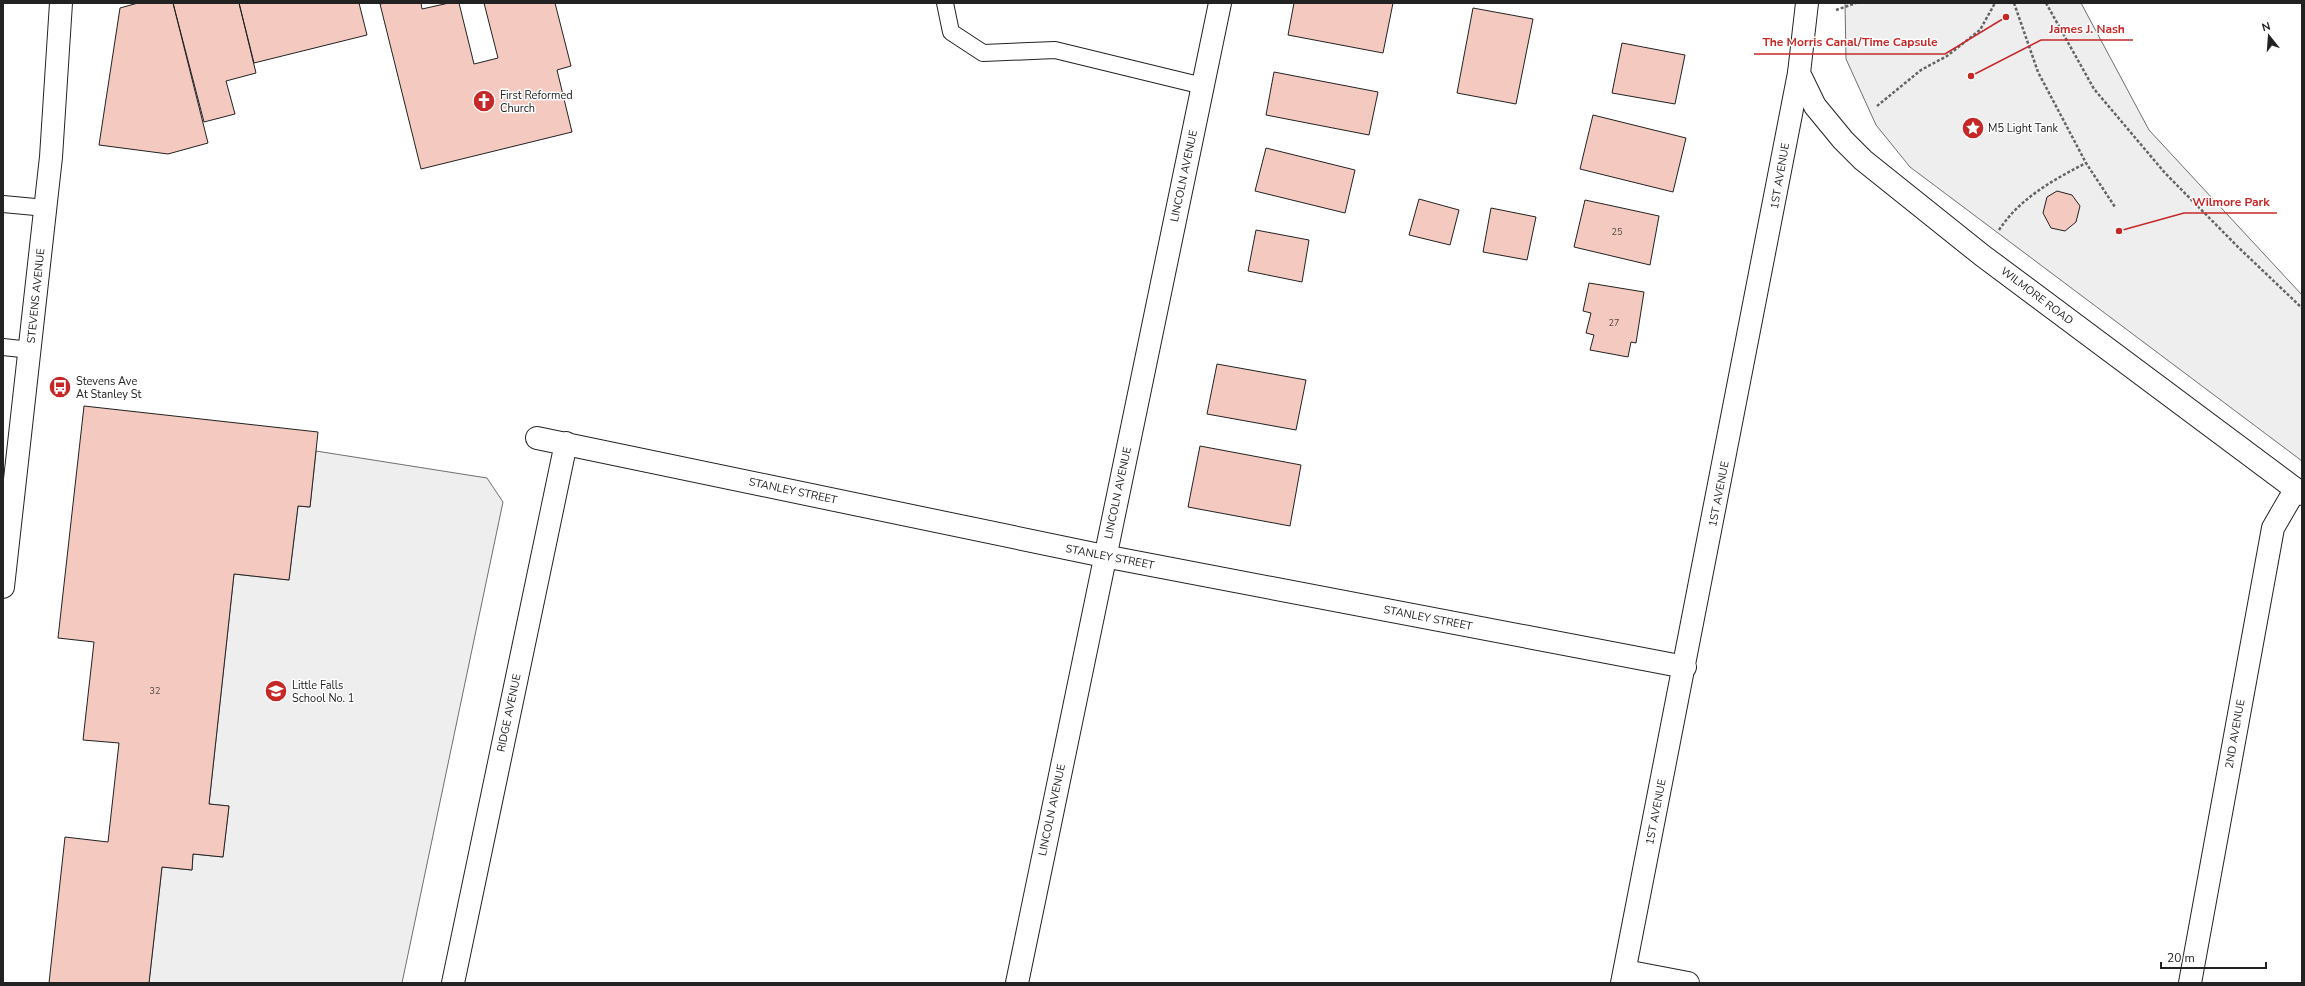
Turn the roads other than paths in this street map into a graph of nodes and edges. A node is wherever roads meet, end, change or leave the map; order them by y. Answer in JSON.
{"nodes":[{"id":1,"x":61,"y":3,"type":"edge"},
{"id":2,"x":945,"y":3,"type":"edge"},
{"id":3,"x":1220,"y":3,"type":"edge"},
{"id":4,"x":1807,"y":3,"type":"edge"},
{"id":5,"x":1799,"y":73,"type":"junction"},
{"id":6,"x":1203,"y":86,"type":"junction"},
{"id":7,"x":3,"y":204,"type":"edge"},
{"id":8,"x":46,"y":208,"type":"junction"},
{"id":9,"x":3,"y":347,"type":"edge"},
{"id":10,"x":31,"y":350,"type":"junction"},
{"id":11,"x":537,"y":438,"type":"dead end"},
{"id":12,"x":566,"y":443,"type":"junction"},
{"id":13,"x":2299,"y":492,"type":"edge"},
{"id":14,"x":1104,"y":556,"type":"junction"},
{"id":15,"x":3,"y":587,"type":"edge"},
{"id":16,"x":1685,"y":667,"type":"junction"},
{"id":17,"x":1623,"y":977,"type":"edge"},
{"id":18,"x":453,"y":983,"type":"edge"},
{"id":19,"x":1017,"y":983,"type":"edge"},
{"id":20,"x":1688,"y":983,"type":"edge"},
{"id":21,"x":2190,"y":983,"type":"edge"}],
"edges":[{"from":1,"to":8,"type":"street","name":"STEVENS AVENUE"},
{"from":2,"to":6,"type":"lane"},
{"from":3,"to":6,"type":"street","name":"LINCOLN AVENUE"},
{"from":4,"to":5,"type":"street","name":"1ST AVENUE"},
{"from":5,"to":13,"type":"street","name":"WILMORE ROAD"},
{"from":5,"to":16,"type":"street","name":"1ST AVENUE"},
{"from":6,"to":14,"type":"street","name":"LINCOLN AVENUE"},
{"from":7,"to":8,"type":"lane"},
{"from":8,"to":10,"type":"street","name":"STEVENS AVENUE"},
{"from":9,"to":10,"type":"lane"},
{"from":10,"to":15,"type":"street","name":"STEVENS AVENUE"},
{"from":11,"to":12,"type":"street","name":"STANLEY STREET"},
{"from":12,"to":14,"type":"street","name":"STANLEY STREET"},
{"from":12,"to":18,"type":"street","name":"RIDGE AVENUE"},
{"from":13,"to":21,"type":"street","name":"2ND AVENUE"},
{"from":14,"to":16,"type":"street","name":"STANLEY STREET"},
{"from":14,"to":19,"type":"street","name":"LINCOLN AVENUE"},
{"from":16,"to":17,"type":"street","name":"1ST AVENUE"},
{"from":17,"to":20,"type":"street"}]}
